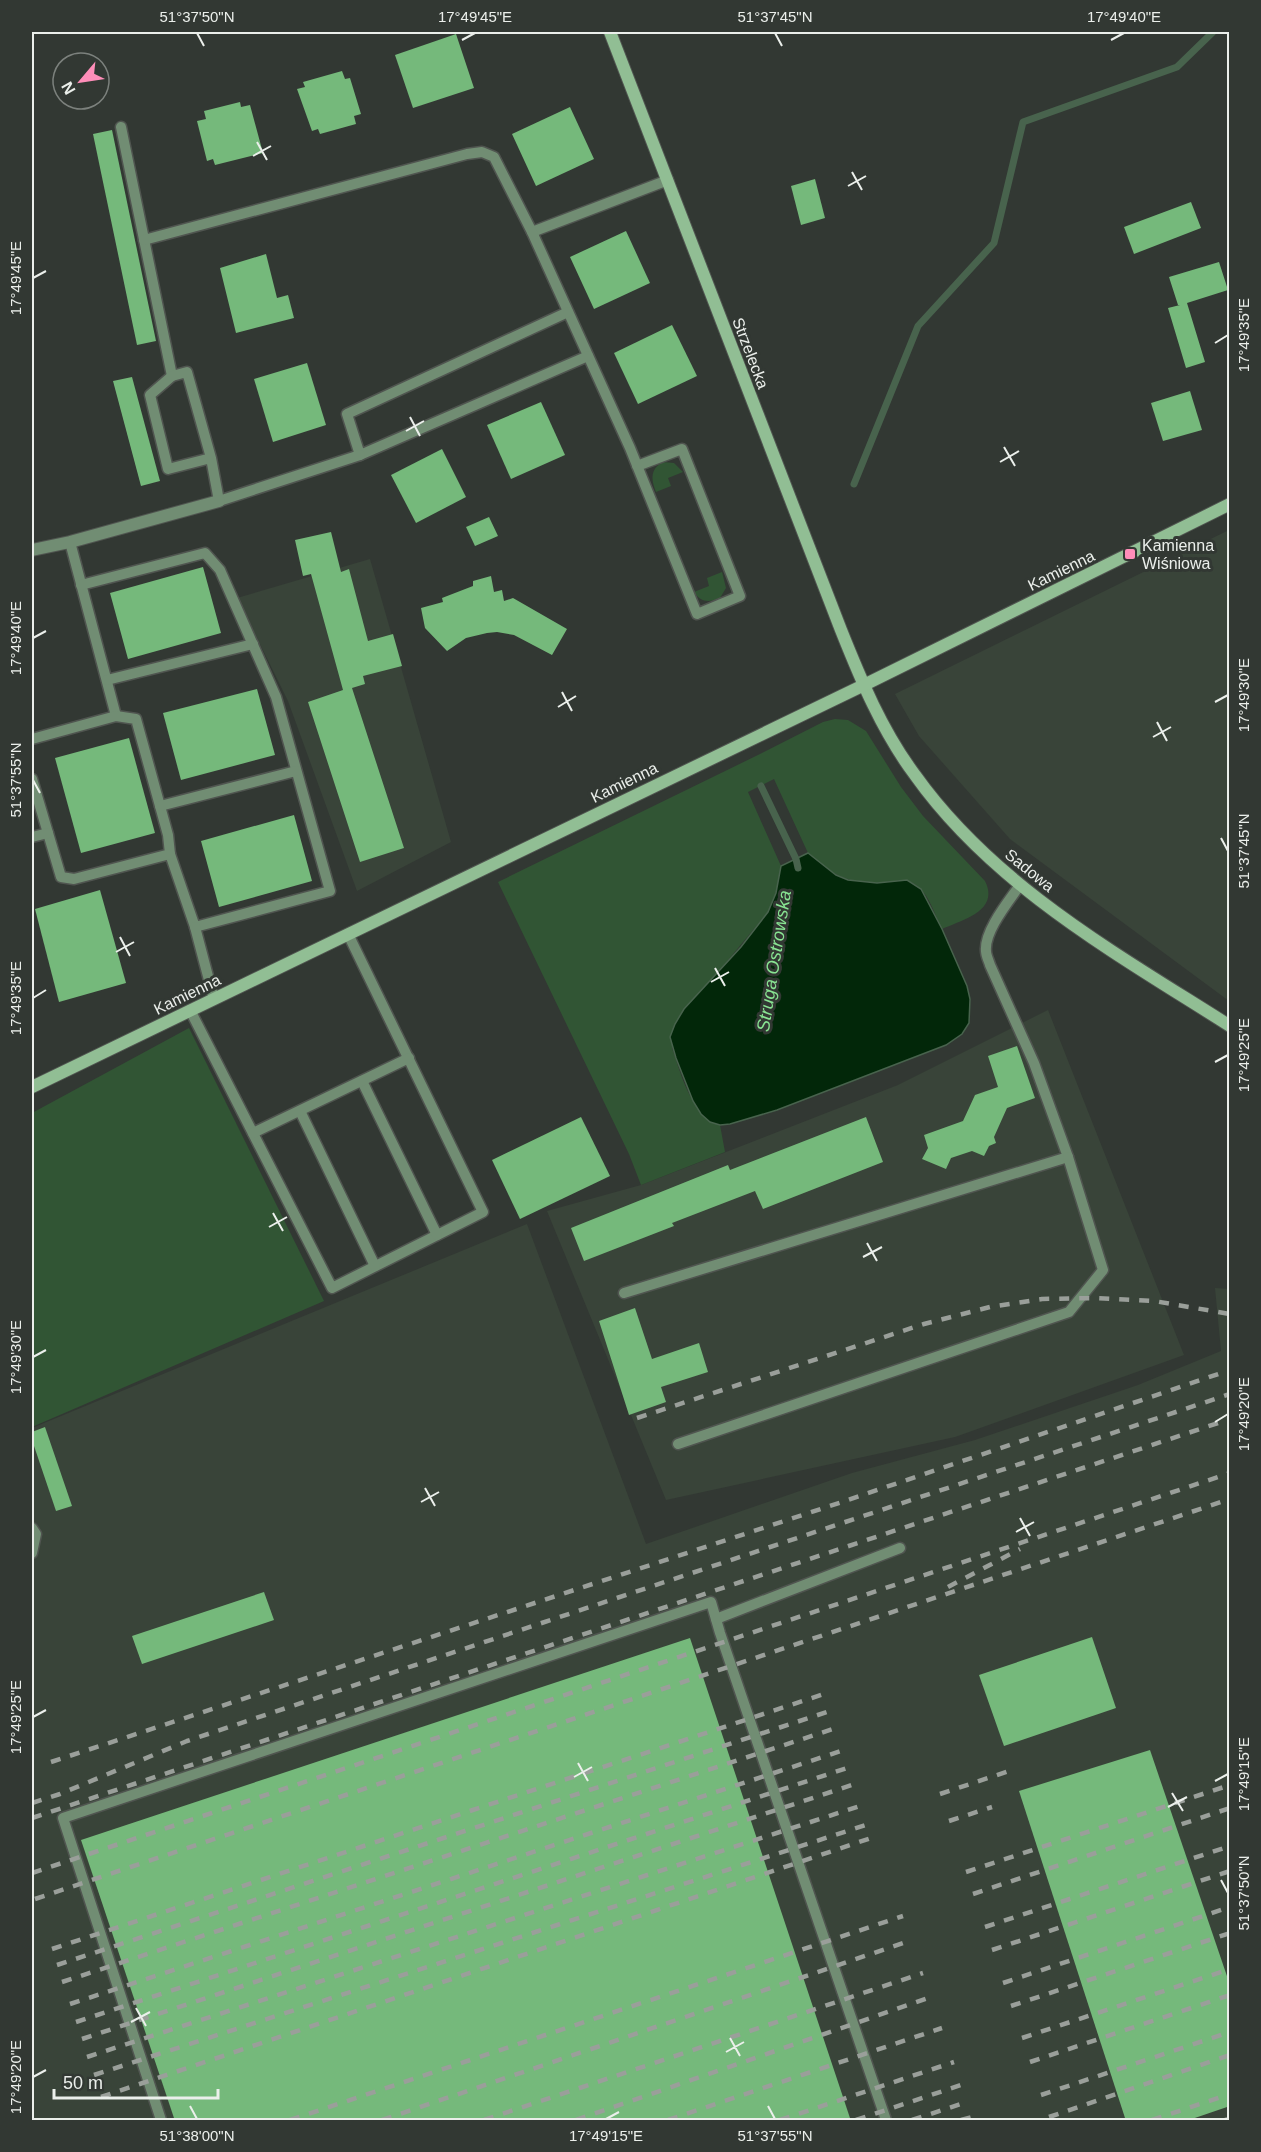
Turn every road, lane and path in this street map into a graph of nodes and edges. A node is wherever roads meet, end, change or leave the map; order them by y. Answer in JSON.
{"nodes":[{"id":1,"x":610,"y":32,"type":"edge"},
{"id":2,"x":121,"y":127,"type":"dead end"},
{"id":3,"x":668,"y":180,"type":"junction"},
{"id":4,"x":532,"y":232,"type":"junction"},
{"id":5,"x":144,"y":240,"type":"junction"},
{"id":6,"x":568,"y":312,"type":"junction"},
{"id":7,"x":588,"y":356,"type":"junction"},
{"id":8,"x":172,"y":376,"type":"junction"},
{"id":9,"x":360,"y":455,"type":"junction"},
{"id":10,"x":211,"y":458,"type":"junction"},
{"id":11,"x":637,"y":466,"type":"junction"},
{"id":12,"x":219,"y":501,"type":"junction"},
{"id":13,"x":1230,"y":504,"type":"edge"},
{"id":14,"x":70,"y":542,"type":"junction"},
{"id":15,"x":32,"y":550,"type":"edge"},
{"id":16,"x":81,"y":585,"type":"junction"},
{"id":17,"x":252,"y":644,"type":"junction"},
{"id":18,"x":107,"y":680,"type":"junction"},
{"id":19,"x":864,"y":685,"type":"junction"},
{"id":20,"x":116,"y":716,"type":"junction"},
{"id":21,"x":32,"y":739,"type":"edge"},
{"id":22,"x":297,"y":771,"type":"junction"},
{"id":23,"x":32,"y":779,"type":"edge"},
{"id":24,"x":160,"y":806,"type":"junction"},
{"id":25,"x":48,"y":833,"type":"junction"},
{"id":26,"x":32,"y":837,"type":"edge"},
{"id":27,"x":170,"y":854,"type":"junction"},
{"id":28,"x":1020,"y":885,"type":"junction"},
{"id":29,"x":195,"y":927,"type":"junction"},
{"id":30,"x":348,"y":934,"type":"junction"},
{"id":31,"x":214,"y":999,"type":"junction"},
{"id":32,"x":190,"y":1010,"type":"junction"},
{"id":33,"x":1230,"y":1026,"type":"edge"},
{"id":34,"x":409,"y":1058,"type":"junction"},
{"id":35,"x":362,"y":1081,"type":"junction"},
{"id":36,"x":32,"y":1087,"type":"edge"},
{"id":37,"x":300,"y":1111,"type":"junction"},
{"id":38,"x":253,"y":1133,"type":"junction"},
{"id":39,"x":1068,"y":1157,"type":"junction"},
{"id":40,"x":437,"y":1235,"type":"junction"},
{"id":41,"x":375,"y":1266,"type":"junction"},
{"id":42,"x":624,"y":1293,"type":"dead end"},
{"id":43,"x":678,"y":1444,"type":"dead end"},
{"id":44,"x":32,"y":1528,"type":"edge"},
{"id":45,"x":900,"y":1548,"type":"dead end"},
{"id":46,"x":32,"y":1553,"type":"edge"},
{"id":47,"x":716,"y":1619,"type":"junction"},
{"id":48,"x":161,"y":2121,"type":"edge"},
{"id":49,"x":886,"y":2121,"type":"edge"}],
"edges":[{"from":1,"to":3,"type":"street","name":"Strzelecka"},
{"from":2,"to":5,"type":"lane"},
{"from":3,"to":4,"type":"lane"},
{"from":3,"to":19,"type":"street","name":"Strzelecka"},
{"from":4,"to":5,"type":"lane"},
{"from":4,"to":6,"type":"lane"},
{"from":5,"to":8,"type":"lane"},
{"from":6,"to":7,"type":"lane"},
{"from":6,"to":9,"type":"lane"},
{"from":7,"to":9,"type":"lane"},
{"from":7,"to":11,"type":"lane"},
{"from":8,"to":10,"type":"lane"},
{"from":8,"to":10,"type":"lane"},
{"from":9,"to":12,"type":"lane"},
{"from":10,"to":12,"type":"lane"},
{"from":11,"to":11,"type":"lane"},
{"from":12,"to":14,"type":"street"},
{"from":13,"to":19,"type":"street","name":"Kamienna"},
{"from":14,"to":15,"type":"street"},
{"from":14,"to":16,"type":"lane"},
{"from":16,"to":17,"type":"lane"},
{"from":16,"to":18,"type":"lane"},
{"from":17,"to":18,"type":"lane"},
{"from":17,"to":22,"type":"lane"},
{"from":18,"to":20,"type":"lane"},
{"from":19,"to":28,"type":"street","name":"Sadowa"},
{"from":19,"to":30,"type":"street","name":"Kamienna"},
{"from":20,"to":21,"type":"lane"},
{"from":20,"to":24,"type":"lane"},
{"from":22,"to":24,"type":"lane"},
{"from":22,"to":29,"type":"lane"},
{"from":23,"to":25,"type":"lane"},
{"from":24,"to":27,"type":"lane"},
{"from":25,"to":26,"type":"lane"},
{"from":25,"to":27,"type":"lane"},
{"from":27,"to":29,"type":"lane"},
{"from":28,"to":33,"type":"street","name":"Sadowa"},
{"from":28,"to":39,"type":"lane"},
{"from":29,"to":31,"type":"lane"},
{"from":30,"to":31,"type":"street","name":"Kamienna"},
{"from":30,"to":34,"type":"lane"},
{"from":31,"to":32,"type":"street","name":"Kamienna"},
{"from":32,"to":36,"type":"street","name":"Kamienna"},
{"from":32,"to":38,"type":"lane"},
{"from":34,"to":35,"type":"lane"},
{"from":34,"to":40,"type":"lane"},
{"from":35,"to":37,"type":"lane"},
{"from":35,"to":40,"type":"lane"},
{"from":37,"to":38,"type":"lane"},
{"from":37,"to":41,"type":"lane"},
{"from":38,"to":41,"type":"lane"},
{"from":39,"to":42,"type":"lane"},
{"from":39,"to":43,"type":"lane"},
{"from":40,"to":41,"type":"lane"},
{"from":44,"to":46,"type":"lane"},
{"from":45,"to":47,"type":"lane"},
{"from":47,"to":48,"type":"lane"},
{"from":47,"to":49,"type":"lane"}]}
